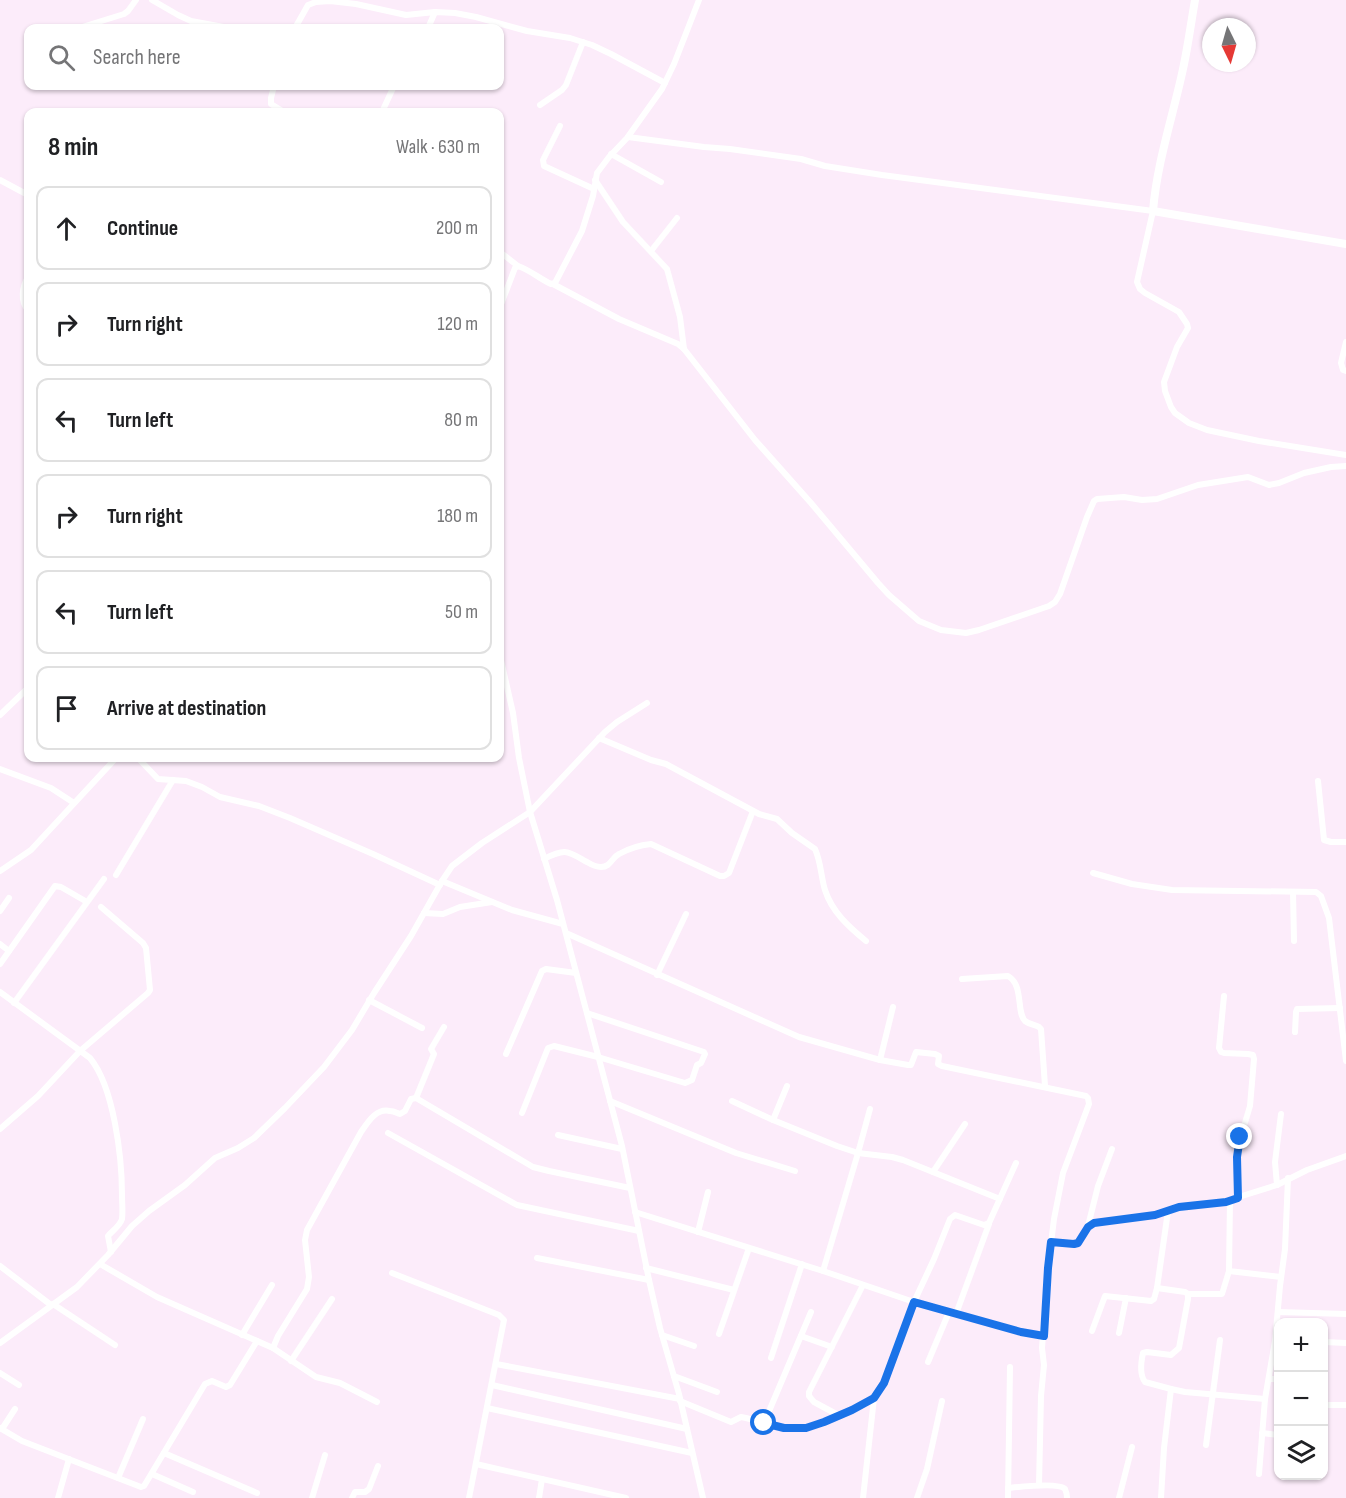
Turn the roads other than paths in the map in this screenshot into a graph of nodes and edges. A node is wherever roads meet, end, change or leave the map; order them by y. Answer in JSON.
{"nodes":[{"id":1,"x":136,"y":0,"type":"edge"},
{"id":2,"x":152,"y":0,"type":"edge"},
{"id":3,"x":699,"y":0,"type":"edge"},
{"id":4,"x":1195,"y":0,"type":"edge"},
{"id":5,"x":435,"y":12,"type":"junction"},
{"id":6,"x":93,"y":24,"type":"edge"},
{"id":7,"x":207,"y":24,"type":"edge"},
{"id":8,"x":297,"y":24,"type":"edge"},
{"id":9,"x":430,"y":24,"type":"edge"},
{"id":10,"x":502,"y":24,"type":"edge"},
{"id":11,"x":504,"y":25,"type":"edge"},
{"id":12,"x":583,"y":42,"type":"junction"},
{"id":13,"x":665,"y":83,"type":"junction"},
{"id":14,"x":273,"y":90,"type":"edge"},
{"id":15,"x":392,"y":90,"type":"edge"},
{"id":16,"x":540,"y":105,"type":"dead end"},
{"id":17,"x":278,"y":108,"type":"edge"},
{"id":18,"x":384,"y":108,"type":"edge"},
{"id":19,"x":560,"y":126,"type":"dead end"},
{"id":20,"x":628,"y":136,"type":"junction"},
{"id":21,"x":611,"y":154,"type":"junction"},
{"id":22,"x":0,"y":180,"type":"edge"},
{"id":23,"x":595,"y":180,"type":"junction"},
{"id":24,"x":661,"y":182,"type":"dead end"},
{"id":25,"x":594,"y":189,"type":"junction"},
{"id":26,"x":24,"y":193,"type":"edge"},
{"id":27,"x":1153,"y":211,"type":"junction"},
{"id":28,"x":676,"y":218,"type":"dead end"},
{"id":29,"x":1346,"y":244,"type":"edge"},
{"id":30,"x":651,"y":251,"type":"junction"},
{"id":31,"x":504,"y":255,"type":"edge"},
{"id":32,"x":518,"y":266,"type":"junction"},
{"id":33,"x":553,"y":284,"type":"junction"},
{"id":34,"x":24,"y":286,"type":"edge"},
{"id":35,"x":504,"y":297,"type":"edge"},
{"id":36,"x":24,"y":305,"type":"edge"},
{"id":37,"x":1346,"y":342,"type":"edge"},
{"id":38,"x":684,"y":350,"type":"junction"},
{"id":39,"x":1346,"y":371,"type":"edge"},
{"id":40,"x":1346,"y":455,"type":"edge"},
{"id":41,"x":1346,"y":466,"type":"edge"},
{"id":42,"x":504,"y":674,"type":"edge"},
{"id":43,"x":24,"y":692,"type":"edge"},
{"id":44,"x":647,"y":703,"type":"dead end"},
{"id":45,"x":0,"y":715,"type":"edge"},
{"id":46,"x":599,"y":738,"type":"junction"},
{"id":47,"x":112,"y":762,"type":"edge"},
{"id":48,"x":142,"y":762,"type":"edge"},
{"id":49,"x":0,"y":770,"type":"edge"},
{"id":50,"x":173,"y":780,"type":"junction"},
{"id":51,"x":1318,"y":781,"type":"dead end"},
{"id":52,"x":74,"y":803,"type":"junction"},
{"id":53,"x":753,"y":811,"type":"junction"},
{"id":54,"x":530,"y":812,"type":"junction"},
{"id":55,"x":1346,"y":842,"type":"edge"},
{"id":56,"x":544,"y":859,"type":"junction"},
{"id":57,"x":0,"y":871,"type":"edge"},
{"id":58,"x":1093,"y":873,"type":"dead end"},
{"id":59,"x":116,"y":875,"type":"dead end"},
{"id":60,"x":104,"y":879,"type":"dead end"},
{"id":61,"x":441,"y":883,"type":"junction"},
{"id":62,"x":1293,"y":892,"type":"junction"},
{"id":63,"x":9,"y":898,"type":"dead end"},
{"id":64,"x":492,"y":902,"type":"junction"},
{"id":65,"x":87,"y":903,"type":"junction"},
{"id":66,"x":101,"y":907,"type":"dead end"},
{"id":67,"x":0,"y":911,"type":"edge"},
{"id":68,"x":424,"y":913,"type":"junction"},
{"id":69,"x":686,"y":914,"type":"dead end"},
{"id":70,"x":563,"y":924,"type":"junction"},
{"id":71,"x":566,"y":933,"type":"junction"},
{"id":72,"x":1294,"y":941,"type":"dead end"},
{"id":73,"x":866,"y":942,"type":"dead end"},
{"id":74,"x":0,"y":944,"type":"edge"},
{"id":75,"x":9,"y":951,"type":"junction"},
{"id":76,"x":0,"y":964,"type":"edge"},
{"id":77,"x":576,"y":973,"type":"junction"},
{"id":78,"x":657,"y":975,"type":"junction"},
{"id":79,"x":962,"y":980,"type":"dead end"},
{"id":80,"x":0,"y":992,"type":"edge"},
{"id":81,"x":1224,"y":996,"type":"dead end"},
{"id":82,"x":369,"y":1000,"type":"junction"},
{"id":83,"x":14,"y":1003,"type":"junction"},
{"id":84,"x":893,"y":1007,"type":"dead end"},
{"id":85,"x":1340,"y":1008,"type":"junction"},
{"id":86,"x":587,"y":1013,"type":"junction"},
{"id":87,"x":444,"y":1027,"type":"dead end"},
{"id":88,"x":422,"y":1028,"type":"dead end"},
{"id":89,"x":1295,"y":1032,"type":"dead end"},
{"id":90,"x":80,"y":1051,"type":"junction"},
{"id":91,"x":506,"y":1054,"type":"dead end"},
{"id":92,"x":598,"y":1057,"type":"junction"},
{"id":93,"x":880,"y":1060,"type":"junction"},
{"id":94,"x":1346,"y":1061,"type":"edge"},
{"id":95,"x":787,"y":1086,"type":"dead end"},
{"id":96,"x":1045,"y":1086,"type":"junction"},
{"id":97,"x":416,"y":1098,"type":"junction"},
{"id":98,"x":610,"y":1101,"type":"junction"},
{"id":99,"x":732,"y":1101,"type":"dead end"},
{"id":100,"x":870,"y":1109,"type":"dead end"},
{"id":101,"x":522,"y":1113,"type":"dead end"},
{"id":102,"x":1281,"y":1114,"type":"dead end"},
{"id":103,"x":773,"y":1120,"type":"junction"},
{"id":104,"x":965,"y":1124,"type":"dead end"},
{"id":105,"x":0,"y":1129,"type":"edge"},
{"id":106,"x":388,"y":1133,"type":"dead end"},
{"id":107,"x":558,"y":1135,"type":"dead end"},
{"id":108,"x":622,"y":1149,"type":"junction"},
{"id":109,"x":1112,"y":1149,"type":"dead end"},
{"id":110,"x":858,"y":1153,"type":"junction"},
{"id":111,"x":1346,"y":1156,"type":"edge"},
{"id":112,"x":1016,"y":1162,"type":"dead end"},
{"id":113,"x":795,"y":1171,"type":"dead end"},
{"id":114,"x":933,"y":1172,"type":"junction"},
{"id":115,"x":1288,"y":1178,"type":"junction"},
{"id":116,"x":1277,"y":1185,"type":"junction"},
{"id":117,"x":630,"y":1188,"type":"junction"},
{"id":118,"x":708,"y":1192,"type":"dead end"},
{"id":119,"x":1238,"y":1198,"type":"junction"},
{"id":120,"x":1000,"y":1199,"type":"junction"},
{"id":121,"x":1230,"y":1200,"type":"junction"},
{"id":122,"x":1168,"y":1211,"type":"junction"},
{"id":123,"x":635,"y":1212,"type":"junction"},
{"id":124,"x":989,"y":1223,"type":"junction"},
{"id":125,"x":1088,"y":1227,"type":"junction"},
{"id":126,"x":639,"y":1231,"type":"junction"},
{"id":127,"x":698,"y":1232,"type":"junction"},
{"id":128,"x":1051,"y":1242,"type":"junction"},
{"id":129,"x":749,"y":1248,"type":"junction"},
{"id":130,"x":111,"y":1252,"type":"junction"},
{"id":131,"x":537,"y":1258,"type":"dead end"},
{"id":132,"x":100,"y":1264,"type":"junction"},
{"id":133,"x":802,"y":1264,"type":"junction"},
{"id":134,"x":0,"y":1266,"type":"edge"},
{"id":135,"x":646,"y":1268,"type":"junction"},
{"id":136,"x":824,"y":1271,"type":"junction"},
{"id":137,"x":1229,"y":1271,"type":"junction"},
{"id":138,"x":392,"y":1272,"type":"dead end"},
{"id":139,"x":1281,"y":1277,"type":"junction"},
{"id":140,"x":649,"y":1280,"type":"junction"},
{"id":141,"x":272,"y":1285,"type":"dead end"},
{"id":142,"x":864,"y":1285,"type":"junction"},
{"id":143,"x":1157,"y":1288,"type":"junction"},
{"id":144,"x":734,"y":1290,"type":"junction"},
{"id":145,"x":1188,"y":1294,"type":"junction"},
{"id":146,"x":1126,"y":1298,"type":"junction"},
{"id":147,"x":332,"y":1299,"type":"dead end"},
{"id":148,"x":914,"y":1302,"type":"junction"},
{"id":149,"x":52,"y":1305,"type":"junction"},
{"id":150,"x":811,"y":1312,"type":"dead end"},
{"id":151,"x":1278,"y":1312,"type":"junction"},
{"id":152,"x":953,"y":1313,"type":"junction"},
{"id":153,"x":1346,"y":1314,"type":"edge"},
{"id":154,"x":1092,"y":1331,"type":"dead end"},
{"id":155,"x":1119,"y":1333,"type":"dead end"},
{"id":156,"x":718,"y":1334,"type":"dead end"},
{"id":157,"x":242,"y":1335,"type":"junction"},
{"id":158,"x":662,"y":1335,"type":"junction"},
{"id":159,"x":801,"y":1336,"type":"junction"},
{"id":160,"x":1044,"y":1336,"type":"junction"},
{"id":161,"x":1220,"y":1340,"type":"dead end"},
{"id":162,"x":257,"y":1341,"type":"junction"},
{"id":163,"x":1328,"y":1342,"type":"edge"},
{"id":164,"x":1346,"y":1342,"type":"edge"},
{"id":165,"x":0,"y":1343,"type":"edge"},
{"id":166,"x":115,"y":1345,"type":"dead end"},
{"id":167,"x":694,"y":1346,"type":"dead end"},
{"id":168,"x":832,"y":1347,"type":"junction"},
{"id":169,"x":273,"y":1348,"type":"junction"},
{"id":170,"x":771,"y":1358,"type":"dead end"},
{"id":171,"x":291,"y":1360,"type":"junction"},
{"id":172,"x":928,"y":1362,"type":"dead end"},
{"id":173,"x":496,"y":1364,"type":"junction"},
{"id":174,"x":1010,"y":1366,"type":"dead end"},
{"id":175,"x":0,"y":1373,"type":"edge"},
{"id":176,"x":674,"y":1376,"type":"junction"},
{"id":177,"x":1269,"y":1379,"type":"junction"},
{"id":178,"x":1274,"y":1379,"type":"edge"},
{"id":179,"x":19,"y":1385,"type":"dead end"},
{"id":180,"x":492,"y":1385,"type":"junction"},
{"id":181,"x":1171,"y":1389,"type":"junction"},
{"id":182,"x":717,"y":1392,"type":"dead end"},
{"id":183,"x":1213,"y":1395,"type":"junction"},
{"id":184,"x":874,"y":1398,"type":"junction"},
{"id":185,"x":1265,"y":1399,"type":"junction"},
{"id":186,"x":680,"y":1400,"type":"junction"},
{"id":187,"x":942,"y":1401,"type":"dead end"},
{"id":188,"x":377,"y":1402,"type":"dead end"},
{"id":189,"x":1328,"y":1405,"type":"edge"},
{"id":190,"x":1346,"y":1406,"type":"edge"},
{"id":191,"x":487,"y":1408,"type":"junction"},
{"id":192,"x":15,"y":1409,"type":"dead end"},
{"id":193,"x":840,"y":1416,"type":"junction"},
{"id":194,"x":143,"y":1419,"type":"dead end"},
{"id":195,"x":764,"y":1423,"type":"junction"},
{"id":196,"x":1,"y":1429,"type":"edge"},
{"id":197,"x":687,"y":1429,"type":"junction"},
{"id":198,"x":1262,"y":1432,"type":"junction"},
{"id":199,"x":1274,"y":1434,"type":"edge"},
{"id":200,"x":1206,"y":1444,"type":"dead end"},
{"id":201,"x":1132,"y":1447,"type":"dead end"},
{"id":202,"x":164,"y":1453,"type":"junction"},
{"id":203,"x":692,"y":1453,"type":"junction"},
{"id":204,"x":325,"y":1455,"type":"dead end"},
{"id":205,"x":69,"y":1459,"type":"junction"},
{"id":206,"x":476,"y":1464,"type":"junction"},
{"id":207,"x":378,"y":1466,"type":"dead end"},
{"id":208,"x":152,"y":1474,"type":"junction"},
{"id":209,"x":1259,"y":1474,"type":"dead end"},
{"id":210,"x":118,"y":1478,"type":"junction"},
{"id":211,"x":542,"y":1479,"type":"junction"},
{"id":212,"x":1039,"y":1485,"type":"junction"},
{"id":213,"x":1008,"y":1488,"type":"junction"},
{"id":214,"x":193,"y":1492,"type":"dead end"},
{"id":215,"x":257,"y":1493,"type":"dead end"},
{"id":216,"x":58,"y":1498,"type":"edge"},
{"id":217,"x":312,"y":1498,"type":"edge"},
{"id":218,"x":352,"y":1498,"type":"edge"},
{"id":219,"x":469,"y":1498,"type":"edge"},
{"id":220,"x":539,"y":1498,"type":"edge"},
{"id":221,"x":626,"y":1498,"type":"edge"},
{"id":222,"x":703,"y":1498,"type":"edge"},
{"id":223,"x":863,"y":1498,"type":"edge"},
{"id":224,"x":917,"y":1498,"type":"edge"},
{"id":225,"x":1008,"y":1498,"type":"edge"},
{"id":226,"x":1067,"y":1498,"type":"edge"},
{"id":227,"x":1119,"y":1498,"type":"edge"},
{"id":228,"x":1161,"y":1498,"type":"edge"}],
"edges":[{"from":1,"to":6,"type":"street"},
{"from":2,"to":7,"type":"street"},
{"from":3,"to":13,"type":"street"},
{"from":4,"to":27,"type":"street"},
{"from":5,"to":8,"type":"street"},
{"from":5,"to":9,"type":"street"},
{"from":5,"to":10,"type":"street"},
{"from":11,"to":12,"type":"street"},
{"from":12,"to":13,"type":"street"},
{"from":12,"to":16,"type":"street"},
{"from":13,"to":20,"type":"street"},
{"from":14,"to":17,"type":"street"},
{"from":15,"to":18,"type":"street"},
{"from":19,"to":25,"type":"street"},
{"from":20,"to":21,"type":"street"},
{"from":20,"to":27,"type":"street"},
{"from":21,"to":23,"type":"street"},
{"from":21,"to":24,"type":"street"},
{"from":22,"to":26,"type":"street"},
{"from":23,"to":25,"type":"street"},
{"from":23,"to":30,"type":"street"},
{"from":25,"to":33,"type":"street"},
{"from":27,"to":29,"type":"street"},
{"from":27,"to":40,"type":"street"},
{"from":28,"to":30,"type":"street"},
{"from":30,"to":38,"type":"street"},
{"from":31,"to":32,"type":"street"},
{"from":32,"to":33,"type":"street"},
{"from":32,"to":35,"type":"street"},
{"from":33,"to":38,"type":"street"},
{"from":34,"to":36,"type":"street"},
{"from":37,"to":39,"type":"street"},
{"from":38,"to":41,"type":"street"},
{"from":42,"to":54,"type":"street"},
{"from":43,"to":45,"type":"street"},
{"from":44,"to":46,"type":"street"},
{"from":46,"to":53,"type":"street"},
{"from":46,"to":54,"type":"street"},
{"from":47,"to":52,"type":"street"},
{"from":48,"to":50,"type":"street"},
{"from":49,"to":52,"type":"street"},
{"from":50,"to":59,"type":"street"},
{"from":50,"to":61,"type":"street"},
{"from":51,"to":55,"type":"street"},
{"from":52,"to":57,"type":"street"},
{"from":53,"to":56,"type":"street"},
{"from":53,"to":73,"type":"street"},
{"from":54,"to":56,"type":"street"},
{"from":54,"to":61,"type":"street"},
{"from":56,"to":70,"type":"street"},
{"from":58,"to":62,"type":"street"},
{"from":60,"to":65,"type":"street"},
{"from":61,"to":64,"type":"street"},
{"from":61,"to":68,"type":"street"},
{"from":62,"to":72,"type":"street"},
{"from":62,"to":85,"type":"street"},
{"from":63,"to":67,"type":"street"},
{"from":64,"to":68,"type":"street"},
{"from":64,"to":70,"type":"street"},
{"from":65,"to":75,"type":"street"},
{"from":65,"to":83,"type":"street"},
{"from":66,"to":90,"type":"street"},
{"from":68,"to":82,"type":"street"},
{"from":69,"to":78,"type":"street"},
{"from":70,"to":71,"type":"street"},
{"from":71,"to":77,"type":"street"},
{"from":71,"to":78,"type":"street"},
{"from":74,"to":75,"type":"street"},
{"from":75,"to":76,"type":"street"},
{"from":77,"to":86,"type":"street"},
{"from":77,"to":91,"type":"street"},
{"from":78,"to":93,"type":"street"},
{"from":79,"to":96,"type":"street"},
{"from":80,"to":83,"type":"street"},
{"from":81,"to":119,"type":"street"},
{"from":82,"to":88,"type":"street"},
{"from":82,"to":130,"type":"street"},
{"from":83,"to":90,"type":"street"},
{"from":84,"to":93,"type":"street"},
{"from":85,"to":89,"type":"street"},
{"from":85,"to":94,"type":"street"},
{"from":86,"to":92,"type":"street"},
{"from":86,"to":92,"type":"street"},
{"from":87,"to":97,"type":"street"},
{"from":90,"to":105,"type":"street"},
{"from":90,"to":130,"type":"street"},
{"from":92,"to":98,"type":"street"},
{"from":92,"to":101,"type":"street"},
{"from":93,"to":96,"type":"street"},
{"from":95,"to":103,"type":"street"},
{"from":96,"to":128,"type":"street"},
{"from":97,"to":117,"type":"street"},
{"from":97,"to":169,"type":"street"},
{"from":98,"to":108,"type":"street"},
{"from":98,"to":113,"type":"street"},
{"from":99,"to":103,"type":"street"},
{"from":100,"to":110,"type":"street"},
{"from":102,"to":116,"type":"street"},
{"from":103,"to":110,"type":"street"},
{"from":104,"to":114,"type":"street"},
{"from":106,"to":126,"type":"street"},
{"from":107,"to":108,"type":"street"},
{"from":108,"to":117,"type":"street"},
{"from":109,"to":125,"type":"street"},
{"from":110,"to":114,"type":"street"},
{"from":110,"to":136,"type":"street"},
{"from":111,"to":115,"type":"street"},
{"from":112,"to":120,"type":"street"},
{"from":114,"to":120,"type":"street"},
{"from":115,"to":116,"type":"street"},
{"from":115,"to":139,"type":"street"},
{"from":116,"to":119,"type":"street"},
{"from":117,"to":123,"type":"street"},
{"from":118,"to":127,"type":"street"},
{"from":119,"to":121,"type":"street"},
{"from":120,"to":124,"type":"street"},
{"from":121,"to":122,"type":"street"},
{"from":121,"to":137,"type":"street"},
{"from":122,"to":125,"type":"street"},
{"from":122,"to":143,"type":"street"},
{"from":123,"to":126,"type":"street"},
{"from":123,"to":127,"type":"street"},
{"from":124,"to":148,"type":"street"},
{"from":124,"to":152,"type":"street"},
{"from":125,"to":128,"type":"street"},
{"from":126,"to":135,"type":"street"},
{"from":127,"to":129,"type":"street"},
{"from":128,"to":160,"type":"street"},
{"from":129,"to":133,"type":"street"},
{"from":129,"to":144,"type":"street"},
{"from":130,"to":132,"type":"street"},
{"from":131,"to":140,"type":"street"},
{"from":132,"to":149,"type":"street"},
{"from":132,"to":157,"type":"street"},
{"from":133,"to":136,"type":"street"},
{"from":133,"to":170,"type":"street"},
{"from":134,"to":149,"type":"street"},
{"from":135,"to":140,"type":"street"},
{"from":135,"to":144,"type":"street"},
{"from":136,"to":142,"type":"street"},
{"from":137,"to":139,"type":"street"},
{"from":137,"to":145,"type":"street"},
{"from":138,"to":173,"type":"street"},
{"from":139,"to":151,"type":"street"},
{"from":140,"to":158,"type":"street"},
{"from":141,"to":157,"type":"street"},
{"from":142,"to":148,"type":"street"},
{"from":142,"to":168,"type":"street"},
{"from":143,"to":145,"type":"street"},
{"from":143,"to":146,"type":"street"},
{"from":144,"to":156,"type":"street"},
{"from":145,"to":181,"type":"street"},
{"from":146,"to":154,"type":"street"},
{"from":146,"to":155,"type":"street"},
{"from":147,"to":171,"type":"street"},
{"from":148,"to":152,"type":"street"},
{"from":148,"to":184,"type":"street"},
{"from":149,"to":165,"type":"street"},
{"from":149,"to":166,"type":"street"},
{"from":150,"to":159,"type":"street"},
{"from":151,"to":153,"type":"street"},
{"from":151,"to":177,"type":"street"},
{"from":152,"to":160,"type":"street"},
{"from":152,"to":172,"type":"street"},
{"from":157,"to":162,"type":"street"},
{"from":158,"to":167,"type":"street"},
{"from":158,"to":176,"type":"street"},
{"from":159,"to":168,"type":"street"},
{"from":159,"to":195,"type":"street"},
{"from":160,"to":212,"type":"street"},
{"from":161,"to":183,"type":"street"},
{"from":162,"to":169,"type":"street"},
{"from":162,"to":202,"type":"street"},
{"from":163,"to":164,"type":"street"},
{"from":168,"to":193,"type":"street"},
{"from":169,"to":171,"type":"street"},
{"from":171,"to":188,"type":"street"},
{"from":173,"to":180,"type":"street"},
{"from":173,"to":186,"type":"street"},
{"from":174,"to":213,"type":"street"},
{"from":175,"to":179,"type":"street"},
{"from":176,"to":182,"type":"street"},
{"from":176,"to":186,"type":"street"},
{"from":177,"to":178,"type":"street"},
{"from":177,"to":185,"type":"street"},
{"from":180,"to":191,"type":"street"},
{"from":180,"to":197,"type":"street"},
{"from":181,"to":183,"type":"street"},
{"from":181,"to":228,"type":"street"},
{"from":183,"to":185,"type":"street"},
{"from":183,"to":200,"type":"street"},
{"from":184,"to":193,"type":"street"},
{"from":184,"to":223,"type":"street"},
{"from":185,"to":198,"type":"street"},
{"from":186,"to":195,"type":"street"},
{"from":186,"to":197,"type":"street"},
{"from":187,"to":224,"type":"street"},
{"from":189,"to":190,"type":"street"},
{"from":191,"to":203,"type":"street"},
{"from":191,"to":206,"type":"street"},
{"from":192,"to":196,"type":"street"},
{"from":193,"to":195,"type":"street"},
{"from":194,"to":210,"type":"street"},
{"from":196,"to":205,"type":"street"},
{"from":197,"to":203,"type":"street"},
{"from":198,"to":199,"type":"street"},
{"from":198,"to":209,"type":"street"},
{"from":201,"to":227,"type":"street"},
{"from":202,"to":208,"type":"street"},
{"from":202,"to":215,"type":"street"},
{"from":203,"to":222,"type":"street"},
{"from":204,"to":217,"type":"street"},
{"from":205,"to":210,"type":"street"},
{"from":205,"to":216,"type":"street"},
{"from":206,"to":211,"type":"street"},
{"from":206,"to":219,"type":"street"},
{"from":207,"to":218,"type":"street"},
{"from":208,"to":210,"type":"street"},
{"from":208,"to":214,"type":"street"},
{"from":211,"to":220,"type":"street"},
{"from":211,"to":221,"type":"street"},
{"from":212,"to":213,"type":"street"},
{"from":212,"to":226,"type":"street"},
{"from":213,"to":225,"type":"street"}]}
